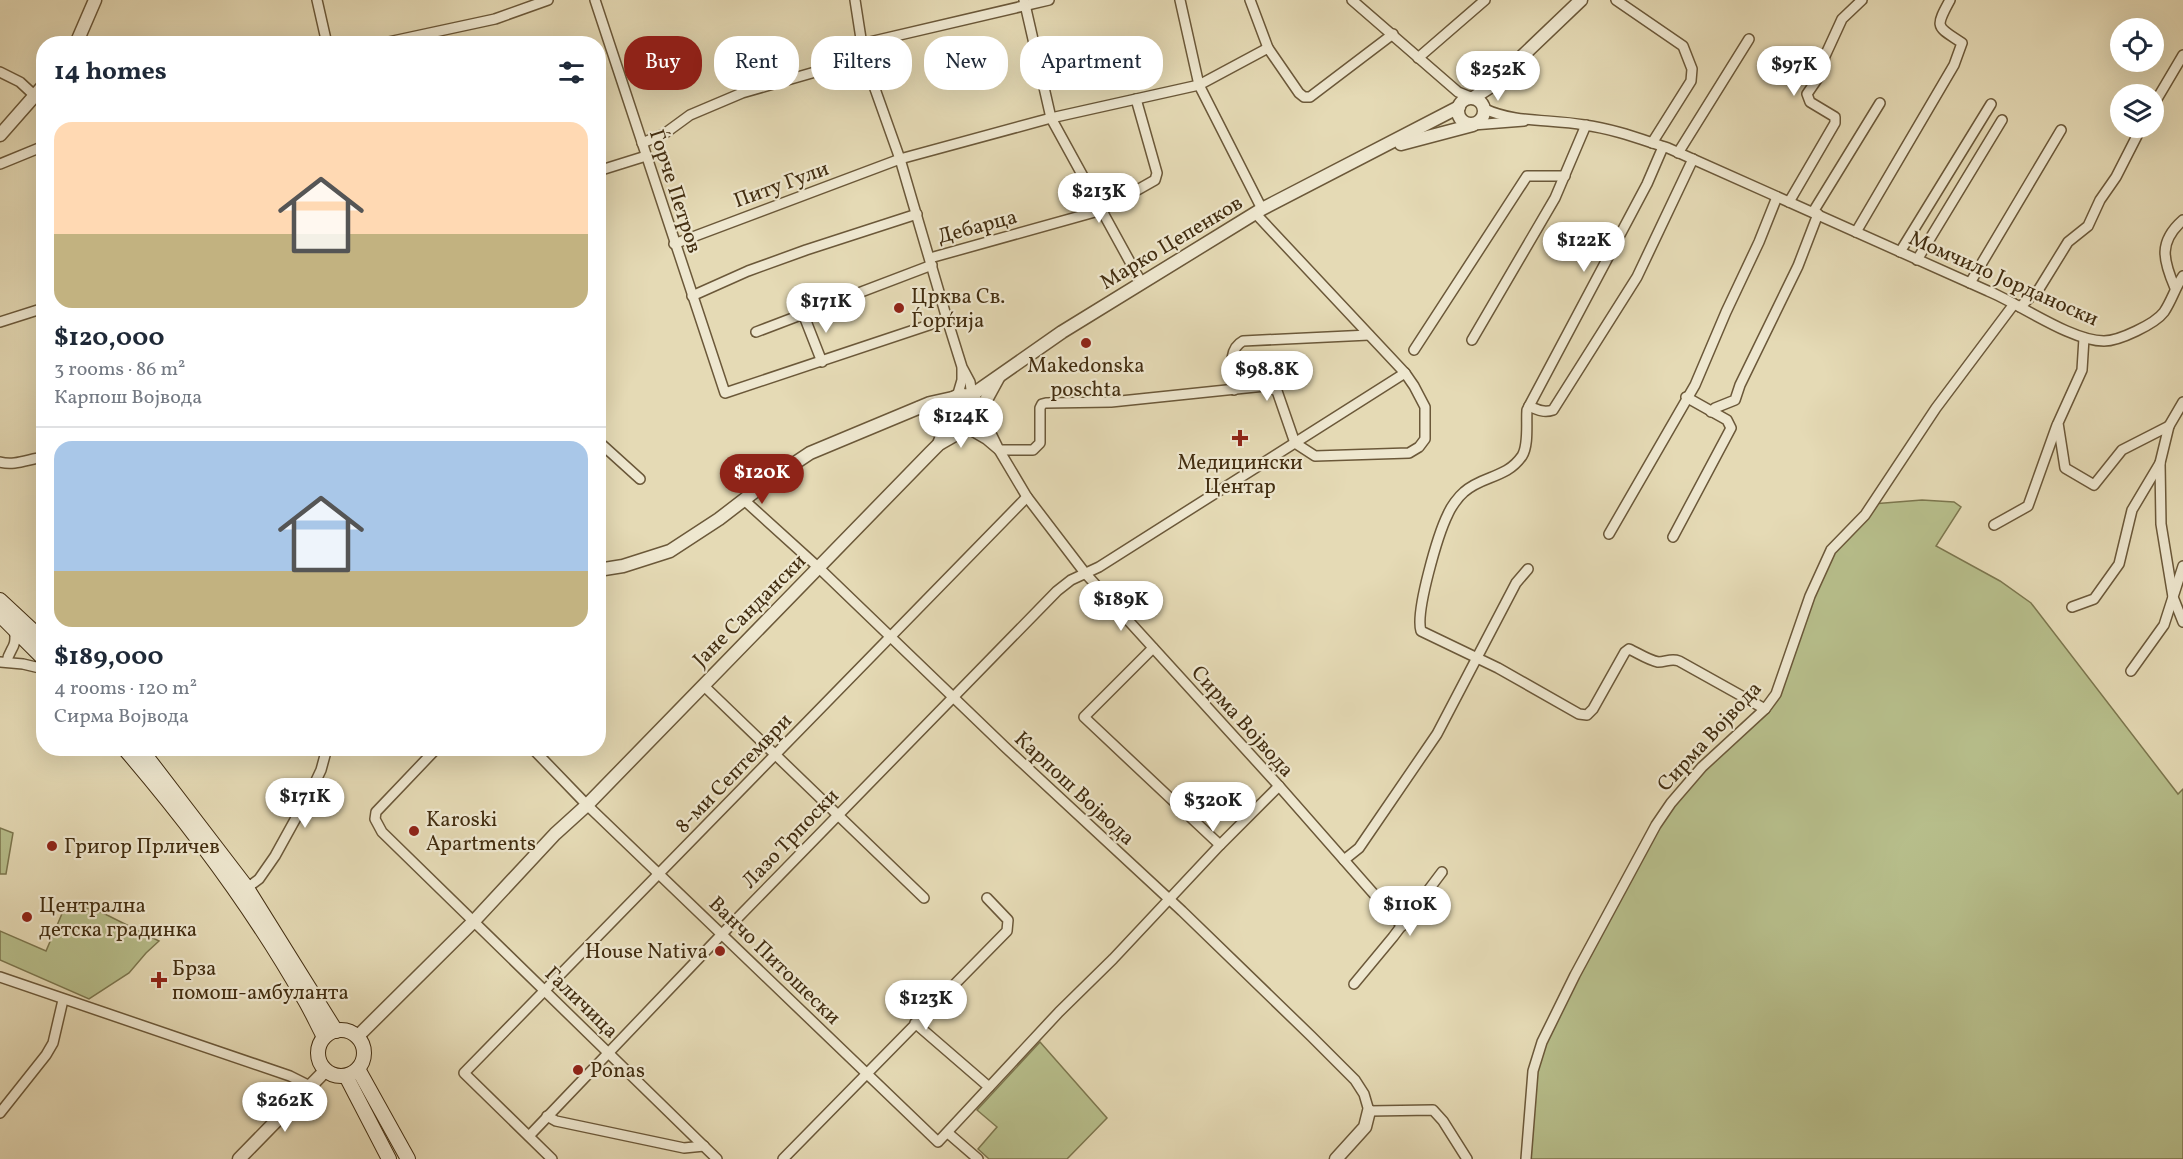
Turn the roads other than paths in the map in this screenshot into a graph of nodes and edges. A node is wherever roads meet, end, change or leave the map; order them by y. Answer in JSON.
{"nodes":[{"id":1,"x":94,"y":0,"type":"edge"},
{"id":2,"x":317,"y":0,"type":"edge"},
{"id":3,"x":548,"y":0,"type":"edge"},
{"id":4,"x":595,"y":0,"type":"edge"},
{"id":5,"x":855,"y":0,"type":"edge"},
{"id":6,"x":1049,"y":0,"type":"edge"},
{"id":7,"x":1180,"y":0,"type":"edge"},
{"id":8,"x":1250,"y":0,"type":"edge"},
{"id":9,"x":1352,"y":0,"type":"edge"},
{"id":10,"x":1485,"y":0,"type":"edge"},
{"id":11,"x":1581,"y":0,"type":"edge"},
{"id":12,"x":1616,"y":0,"type":"edge"},
{"id":13,"x":1862,"y":0,"type":"edge"},
{"id":14,"x":1950,"y":0,"type":"edge"},
{"id":15,"x":1024,"y":3,"type":"edge"},
{"id":16,"x":1393,"y":34,"type":"junction"},
{"id":17,"x":79,"y":36,"type":"edge"},
{"id":18,"x":325,"y":36,"type":"edge"},
{"id":19,"x":417,"y":36,"type":"edge"},
{"id":20,"x":860,"y":36,"type":"edge"},
{"id":21,"x":893,"y":36,"type":"edge"},
{"id":22,"x":1749,"y":39,"type":"dead end"},
{"id":23,"x":1268,"y":48,"type":"junction"},
{"id":24,"x":2183,"y":55,"type":"edge"},
{"id":25,"x":1418,"y":58,"type":"junction"},
{"id":26,"x":0,"y":72,"type":"edge"},
{"id":27,"x":811,"y":73,"type":"edge"},
{"id":28,"x":1199,"y":85,"type":"junction"},
{"id":29,"x":2164,"y":87,"type":"edge"},
{"id":30,"x":875,"y":90,"type":"edge"},
{"id":31,"x":34,"y":96,"type":"joint"},
{"id":32,"x":1136,"y":99,"type":"junction"},
{"id":33,"x":1470,"y":102,"type":"junction"},
{"id":34,"x":1880,"y":103,"type":"dead end"},
{"id":35,"x":1991,"y":104,"type":"dead end"},
{"id":36,"x":1051,"y":118,"type":"junction"},
{"id":37,"x":1532,"y":120,"type":"junction"},
{"id":38,"x":2002,"y":120,"type":"dead end"},
{"id":39,"x":1473,"y":125,"type":"junction"},
{"id":40,"x":1586,"y":125,"type":"junction"},
{"id":41,"x":2061,"y":130,"type":"dead end"},
{"id":42,"x":0,"y":135,"type":"edge"},
{"id":43,"x":2136,"y":138,"type":"edge"},
{"id":44,"x":642,"y":143,"type":"junction"},
{"id":45,"x":1652,"y":143,"type":"junction"},
{"id":46,"x":1663,"y":147,"type":"junction"},
{"id":47,"x":36,"y":149,"type":"edge"},
{"id":48,"x":1678,"y":153,"type":"junction"},
{"id":49,"x":1371,"y":154,"type":"junction"},
{"id":50,"x":646,"y":156,"type":"junction"},
{"id":51,"x":900,"y":159,"type":"junction"},
{"id":52,"x":1693,"y":159,"type":"junction"},
{"id":53,"x":0,"y":164,"type":"edge"},
{"id":54,"x":606,"y":168,"type":"edge"},
{"id":55,"x":1565,"y":176,"type":"junction"},
{"id":56,"x":1778,"y":196,"type":"junction"},
{"id":57,"x":1789,"y":202,"type":"junction"},
{"id":58,"x":1102,"y":210,"type":"junction"},
{"id":59,"x":1258,"y":211,"type":"junction"},
{"id":60,"x":1815,"y":213,"type":"junction"},
{"id":61,"x":917,"y":214,"type":"junction"},
{"id":62,"x":2183,"y":220,"type":"edge"},
{"id":63,"x":1856,"y":231,"type":"junction"},
{"id":64,"x":674,"y":244,"type":"junction"},
{"id":65,"x":1900,"y":252,"type":"junction"},
{"id":66,"x":1917,"y":260,"type":"junction"},
{"id":67,"x":931,"y":262,"type":"junction"},
{"id":68,"x":2183,"y":276,"type":"edge"},
{"id":69,"x":1141,"y":282,"type":"junction"},
{"id":70,"x":1970,"y":283,"type":"junction"},
{"id":71,"x":2175,"y":288,"type":"junction"},
{"id":72,"x":692,"y":296,"type":"junction"},
{"id":73,"x":2017,"y":306,"type":"junction"},
{"id":74,"x":36,"y":311,"type":"edge"},
{"id":75,"x":804,"y":316,"type":"junction"},
{"id":76,"x":947,"y":319,"type":"junction"},
{"id":77,"x":0,"y":322,"type":"edge"},
{"id":78,"x":756,"y":332,"type":"dead end"},
{"id":79,"x":1369,"y":335,"type":"junction"},
{"id":80,"x":2084,"y":338,"type":"junction"},
{"id":81,"x":1472,"y":340,"type":"dead end"},
{"id":82,"x":1414,"y":351,"type":"dead end"},
{"id":83,"x":822,"y":362,"type":"junction"},
{"id":84,"x":962,"y":367,"type":"junction"},
{"id":85,"x":1405,"y":373,"type":"junction"},
{"id":86,"x":968,"y":376,"type":"junction"},
{"id":87,"x":999,"y":376,"type":"junction"},
{"id":88,"x":987,"y":383,"type":"junction"},
{"id":89,"x":1234,"y":390,"type":"junction"},
{"id":90,"x":963,"y":397,"type":"junction"},
{"id":91,"x":1686,"y":397,"type":"junction"},
{"id":92,"x":2183,"y":402,"type":"edge"},
{"id":93,"x":1529,"y":406,"type":"junction"},
{"id":94,"x":919,"y":408,"type":"junction"},
{"id":95,"x":980,"y":411,"type":"junction"},
{"id":96,"x":1711,"y":412,"type":"junction"},
{"id":97,"x":948,"y":420,"type":"junction"},
{"id":98,"x":2058,"y":423,"type":"junction"},
{"id":99,"x":2169,"y":426,"type":"junction"},
{"id":100,"x":967,"y":428,"type":"junction"},
{"id":101,"x":1294,"y":443,"type":"junction"},
{"id":102,"x":939,"y":444,"type":"junction"},
{"id":103,"x":606,"y":448,"type":"edge"},
{"id":104,"x":999,"y":450,"type":"junction"},
{"id":105,"x":36,"y":459,"type":"edge"},
{"id":106,"x":0,"y":462,"type":"edge"},
{"id":107,"x":2160,"y":463,"type":"junction"},
{"id":108,"x":640,"y":479,"type":"dead end"},
{"id":109,"x":1027,"y":497,"type":"junction"},
{"id":110,"x":744,"y":500,"type":"junction"},
{"id":111,"x":1994,"y":525,"type":"dead end"},
{"id":112,"x":1609,"y":534,"type":"dead end"},
{"id":113,"x":1673,"y":537,"type":"dead end"},
{"id":114,"x":2183,"y":566,"type":"edge"},
{"id":115,"x":819,"y":568,"type":"junction"},
{"id":116,"x":1528,"y":568,"type":"dead end"},
{"id":117,"x":606,"y":569,"type":"edge"},
{"id":118,"x":1084,"y":573,"type":"junction"},
{"id":119,"x":2173,"y":597,"type":"junction"},
{"id":120,"x":0,"y":600,"type":"edge"},
{"id":121,"x":2072,"y":607,"type":"dead end"},
{"id":122,"x":0,"y":615,"type":"edge"},
{"id":123,"x":2183,"y":622,"type":"edge"},
{"id":124,"x":14,"y":628,"type":"junction"},
{"id":125,"x":36,"y":634,"type":"edge"},
{"id":126,"x":891,"y":637,"type":"junction"},
{"id":127,"x":1153,"y":648,"type":"junction"},
{"id":128,"x":36,"y":651,"type":"edge"},
{"id":129,"x":1476,"y":659,"type":"junction"},
{"id":130,"x":4,"y":662,"type":"edge"},
{"id":131,"x":36,"y":668,"type":"edge"},
{"id":132,"x":2131,"y":671,"type":"dead end"},
{"id":133,"x":703,"y":685,"type":"junction"},
{"id":134,"x":953,"y":697,"type":"junction"},
{"id":135,"x":1765,"y":709,"type":"junction"},
{"id":136,"x":775,"y":755,"type":"junction"},
{"id":137,"x":130,"y":756,"type":"edge"},
{"id":138,"x":146,"y":756,"type":"edge"},
{"id":139,"x":325,"y":756,"type":"edge"},
{"id":140,"x":428,"y":756,"type":"edge"},
{"id":141,"x":540,"y":756,"type":"edge"},
{"id":142,"x":1279,"y":786,"type":"junction"},
{"id":143,"x":587,"y":805,"type":"junction"},
{"id":144,"x":838,"y":815,"type":"junction"},
{"id":145,"x":1220,"y":845,"type":"junction"},
{"id":146,"x":1344,"y":860,"type":"junction"},
{"id":147,"x":1442,"y":872,"type":"dead end"},
{"id":148,"x":661,"y":873,"type":"junction"},
{"id":149,"x":247,"y":888,"type":"junction"},
{"id":150,"x":924,"y":898,"type":"dead end"},
{"id":151,"x":987,"y":898,"type":"dead end"},
{"id":152,"x":1169,"y":900,"type":"junction"},
{"id":153,"x":474,"y":921,"type":"junction"},
{"id":154,"x":1402,"y":926,"type":"junction"},
{"id":155,"x":722,"y":934,"type":"junction"},
{"id":156,"x":0,"y":977,"type":"edge"},
{"id":157,"x":1354,"y":984,"type":"dead end"},
{"id":158,"x":546,"y":991,"type":"junction"},
{"id":159,"x":63,"y":1000,"type":"junction"},
{"id":160,"x":915,"y":1023,"type":"junction"},
{"id":161,"x":330,"y":1034,"type":"junction"},
{"id":162,"x":357,"y":1037,"type":"junction"},
{"id":163,"x":608,"y":1052,"type":"junction"},
{"id":164,"x":358,"y":1069,"type":"junction"},
{"id":165,"x":326,"y":1071,"type":"junction"},
{"id":166,"x":865,"y":1074,"type":"junction"},
{"id":167,"x":345,"y":1076,"type":"junction"},
{"id":168,"x":310,"y":1086,"type":"junction"},
{"id":169,"x":989,"y":1087,"type":"junction"},
{"id":170,"x":1369,"y":1111,"type":"junction"},
{"id":171,"x":0,"y":1113,"type":"edge"},
{"id":172,"x":548,"y":1116,"type":"junction"},
{"id":173,"x":948,"y":1133,"type":"junction"},
{"id":174,"x":528,"y":1136,"type":"junction"},
{"id":175,"x":704,"y":1146,"type":"junction"},
{"id":176,"x":240,"y":1159,"type":"edge"},
{"id":177,"x":389,"y":1159,"type":"edge"},
{"id":178,"x":408,"y":1159,"type":"edge"},
{"id":179,"x":552,"y":1159,"type":"edge"},
{"id":180,"x":717,"y":1159,"type":"edge"},
{"id":181,"x":783,"y":1159,"type":"edge"},
{"id":182,"x":978,"y":1159,"type":"edge"},
{"id":183,"x":1336,"y":1159,"type":"edge"},
{"id":184,"x":1467,"y":1159,"type":"edge"},
{"id":185,"x":1526,"y":1159,"type":"edge"}],
"edges":[{"from":1,"to":17,"type":"street"},
{"from":2,"to":18,"type":"street"},
{"from":3,"to":19,"type":"street"},
{"from":4,"to":44,"type":"street","name":"Ѓорче Петров"},
{"from":5,"to":20,"type":"street"},
{"from":6,"to":15,"type":"street"},
{"from":7,"to":28,"type":"street"},
{"from":8,"to":23,"type":"street"},
{"from":9,"to":16,"type":"street"},
{"from":10,"to":25,"type":"street"},
{"from":11,"to":33,"type":"street"},
{"from":12,"to":45,"type":"street"},
{"from":13,"to":57,"type":"street"},
{"from":14,"to":63,"type":"street"},
{"from":15,"to":21,"type":"street"},
{"from":15,"to":36,"type":"street"},
{"from":16,"to":23,"type":"street"},
{"from":16,"to":25,"type":"street"},
{"from":22,"to":48,"type":"street"},
{"from":23,"to":28,"type":"street","name":"Питу Гули"},
{"from":24,"to":29,"type":"street"},
{"from":25,"to":33,"type":"street"},
{"from":26,"to":31,"type":"street"},
{"from":27,"to":44,"type":"street"},
{"from":28,"to":32,"type":"street","name":"Питу Гули"},
{"from":28,"to":59,"type":"street"},
{"from":30,"to":51,"type":"street"},
{"from":31,"to":42,"type":"street"},
{"from":32,"to":36,"type":"street","name":"Питу Гули"},
{"from":32,"to":58,"type":"street","name":"Дебарца"},
{"from":33,"to":37,"type":"street"},
{"from":33,"to":39,"type":"street"},
{"from":33,"to":39,"type":"street"},
{"from":33,"to":49,"type":"street"},
{"from":34,"to":60,"type":"street"},
{"from":35,"to":65,"type":"street"},
{"from":36,"to":51,"type":"street","name":"Питу Гули"},
{"from":36,"to":58,"type":"street"},
{"from":37,"to":39,"type":"street"},
{"from":37,"to":40,"type":"street","name":"Момчило Јорданоски"},
{"from":38,"to":66,"type":"street"},
{"from":39,"to":49,"type":"street"},
{"from":40,"to":45,"type":"street","name":"Момчило Јорданоски"},
{"from":40,"to":55,"type":"street"},
{"from":41,"to":70,"type":"street"},
{"from":43,"to":73,"type":"street","name":"Сирма Војвода"},
{"from":44,"to":50,"type":"street","name":"Ѓорче Петров"},
{"from":45,"to":46,"type":"street","name":"Момчило Јорданоски"},
{"from":46,"to":48,"type":"street","name":"Момчило Јорданоски"},
{"from":46,"to":93,"type":"street"},
{"from":47,"to":53,"type":"street"},
{"from":48,"to":52,"type":"street","name":"Момчило Јорданоски"},
{"from":49,"to":59,"type":"street","name":"Марко Цепенков"},
{"from":50,"to":54,"type":"street"},
{"from":50,"to":64,"type":"street","name":"Ѓорче Петров"},
{"from":51,"to":61,"type":"street"},
{"from":51,"to":64,"type":"street","name":"Питу Гули"},
{"from":52,"to":56,"type":"street","name":"Момчило Јорданоски"},
{"from":52,"to":93,"type":"street"},
{"from":55,"to":81,"type":"street"},
{"from":55,"to":82,"type":"street"},
{"from":56,"to":57,"type":"street","name":"Момчило Јорданоски"},
{"from":56,"to":91,"type":"street"},
{"from":57,"to":60,"type":"street","name":"Момчило Јорданоски"},
{"from":58,"to":67,"type":"street","name":"Дебарца"},
{"from":58,"to":69,"type":"street"},
{"from":59,"to":69,"type":"street","name":"Марко Цепенков"},
{"from":59,"to":79,"type":"street"},
{"from":60,"to":63,"type":"street","name":"Момчило Јорданоски"},
{"from":60,"to":96,"type":"street"},
{"from":61,"to":67,"type":"street"},
{"from":61,"to":72,"type":"street"},
{"from":62,"to":71,"type":"street"},
{"from":63,"to":65,"type":"street","name":"Момчило Јорданоски"},
{"from":64,"to":72,"type":"street","name":"Ѓорче Петров"},
{"from":65,"to":66,"type":"street","name":"Момчило Јорданоски"},
{"from":66,"to":70,"type":"street","name":"Момчило Јорданоски"},
{"from":67,"to":75,"type":"street"},
{"from":67,"to":76,"type":"street"},
{"from":68,"to":71,"type":"street","name":"Момчило Јорданоски"},
{"from":69,"to":87,"type":"street","name":"Марко Цепенков"},
{"from":70,"to":73,"type":"street","name":"Момчило Јорданоски"},
{"from":71,"to":80,"type":"street","name":"Момчило Јорданоски"},
{"from":72,"to":83,"type":"street","name":"Ѓорче Петров"},
{"from":73,"to":80,"type":"street","name":"Момчило Јорданоски"},
{"from":73,"to":135,"type":"street","name":"Сирма Војвода"},
{"from":74,"to":77,"type":"street"},
{"from":75,"to":78,"type":"street"},
{"from":75,"to":83,"type":"street"},
{"from":76,"to":83,"type":"street"},
{"from":76,"to":84,"type":"street"},
{"from":79,"to":85,"type":"street"},
{"from":79,"to":89,"type":"street"},
{"from":80,"to":98,"type":"street"},
{"from":84,"to":86,"type":"street"},
{"from":84,"to":90,"type":"street"},
{"from":85,"to":101,"type":"street","name":"Лазо Трпоски"},
{"from":85,"to":101,"type":"street"},
{"from":86,"to":88,"type":"street"},
{"from":86,"to":90,"type":"street"},
{"from":87,"to":88,"type":"street","name":"Марко Цепенков"},
{"from":87,"to":95,"type":"street"},
{"from":88,"to":90,"type":"street","name":"Марко Цепенков"},
{"from":89,"to":101,"type":"street"},
{"from":89,"to":104,"type":"street"},
{"from":90,"to":94,"type":"street"},
{"from":90,"to":95,"type":"street"},
{"from":90,"to":97,"type":"street"},
{"from":91,"to":96,"type":"street"},
{"from":91,"to":112,"type":"street"},
{"from":92,"to":99,"type":"street"},
{"from":93,"to":129,"type":"street"},
{"from":94,"to":97,"type":"street"},
{"from":94,"to":110,"type":"street"},
{"from":95,"to":100,"type":"street"},
{"from":95,"to":104,"type":"street","name":"Сирма Војвода"},
{"from":96,"to":113,"type":"street"},
{"from":97,"to":100,"type":"street"},
{"from":97,"to":102,"type":"street","name":"Јане Сандански"},
{"from":98,"to":99,"type":"street"},
{"from":98,"to":111,"type":"street"},
{"from":99,"to":107,"type":"street"},
{"from":100,"to":102,"type":"street","name":"Јане Сандански"},
{"from":100,"to":104,"type":"street"},
{"from":101,"to":118,"type":"street","name":"Лазо Трпоски"},
{"from":102,"to":115,"type":"street","name":"Јане Сандански"},
{"from":103,"to":108,"type":"street"},
{"from":104,"to":109,"type":"street","name":"Сирма Војвода"},
{"from":105,"to":106,"type":"street"},
{"from":107,"to":119,"type":"street"},
{"from":107,"to":121,"type":"street"},
{"from":109,"to":118,"type":"street","name":"Сирма Војвода"},
{"from":109,"to":126,"type":"street","name":"8-ми Септември"},
{"from":110,"to":115,"type":"street","name":"Карпош Војвода"},
{"from":110,"to":117,"type":"street"},
{"from":114,"to":119,"type":"street"},
{"from":115,"to":126,"type":"street","name":"Карпош Војвода"},
{"from":115,"to":133,"type":"street","name":"Јане Сандански"},
{"from":116,"to":129,"type":"street"},
{"from":118,"to":127,"type":"street","name":"Сирма Војвода"},
{"from":118,"to":134,"type":"street","name":"Лазо Трпоски"},
{"from":119,"to":123,"type":"street"},
{"from":119,"to":132,"type":"street"},
{"from":120,"to":125,"type":"main road"},
{"from":122,"to":124,"type":"main road"},
{"from":124,"to":128,"type":"main road"},
{"from":124,"to":130,"type":"street"},
{"from":126,"to":134,"type":"street","name":"Карпош Војвода"},
{"from":126,"to":136,"type":"street","name":"8-ми Септември"},
{"from":127,"to":142,"type":"street","name":"Сирма Војвода"},
{"from":127,"to":145,"type":"street"},
{"from":129,"to":135,"type":"street"},
{"from":129,"to":146,"type":"street"},
{"from":130,"to":131,"type":"street"},
{"from":133,"to":136,"type":"street"},
{"from":133,"to":143,"type":"street","name":"Јане Сандански"},
{"from":134,"to":144,"type":"street","name":"Лазо Трпоски"},
{"from":134,"to":152,"type":"street","name":"Карпош Војвода"},
{"from":135,"to":185,"type":"street","name":"Сирма Војвода"},
{"from":136,"to":144,"type":"street"},
{"from":136,"to":148,"type":"street","name":"8-ми Септември"},
{"from":137,"to":161,"type":"main road"},
{"from":138,"to":149,"type":"main road"},
{"from":139,"to":149,"type":"street"},
{"from":140,"to":153,"type":"street"},
{"from":141,"to":143,"type":"street"},
{"from":142,"to":145,"type":"street"},
{"from":142,"to":146,"type":"street","name":"Сирма Војвода"},
{"from":143,"to":148,"type":"street","name":"Ванчо Питошески"},
{"from":143,"to":153,"type":"street","name":"Јане Сандански"},
{"from":144,"to":150,"type":"street"},
{"from":144,"to":155,"type":"street","name":"Лазо Трпоски"},
{"from":145,"to":152,"type":"street"},
{"from":146,"to":154,"type":"street","name":"Сирма Војвода"},
{"from":147,"to":154,"type":"street"},
{"from":148,"to":155,"type":"street","name":"Ванчо Питошески"},
{"from":148,"to":158,"type":"street","name":"8-ми Септември"},
{"from":149,"to":161,"type":"main road"},
{"from":151,"to":160,"type":"street"},
{"from":152,"to":169,"type":"street"},
{"from":152,"to":170,"type":"street","name":"Карпош Војвода"},
{"from":153,"to":158,"type":"street","name":"Галичица"},
{"from":153,"to":162,"type":"street","name":"Јане Сандански"},
{"from":154,"to":157,"type":"street"},
{"from":155,"to":163,"type":"street","name":"Лазо Трпоски"},
{"from":155,"to":166,"type":"street","name":"Ванчо Питошески"},
{"from":156,"to":159,"type":"street"},
{"from":158,"to":163,"type":"street","name":"Галичица"},
{"from":158,"to":174,"type":"street","name":"8-ми Септември"},
{"from":159,"to":168,"type":"street"},
{"from":159,"to":171,"type":"street"},
{"from":160,"to":166,"type":"street"},
{"from":160,"to":169,"type":"street"},
{"from":161,"to":162,"type":"main road"},
{"from":161,"to":165,"type":"main road"},
{"from":162,"to":164,"type":"main road"},
{"from":163,"to":172,"type":"street","name":"Лазо Трпоски"},
{"from":163,"to":175,"type":"street","name":"Галичица"},
{"from":164,"to":167,"type":"main road"},
{"from":164,"to":178,"type":"main road"},
{"from":165,"to":167,"type":"main road"},
{"from":165,"to":168,"type":"street"},
{"from":166,"to":173,"type":"street","name":"Ванчо Питошески"},
{"from":166,"to":181,"type":"street"},
{"from":167,"to":177,"type":"main road"},
{"from":168,"to":176,"type":"street"},
{"from":169,"to":173,"type":"street"},
{"from":170,"to":183,"type":"street"},
{"from":170,"to":184,"type":"street"},
{"from":172,"to":174,"type":"street","name":"Лазо Трпоски"},
{"from":172,"to":175,"type":"street"},
{"from":173,"to":182,"type":"street"},
{"from":174,"to":179,"type":"street"},
{"from":175,"to":180,"type":"street","name":"Галичица"}]}
